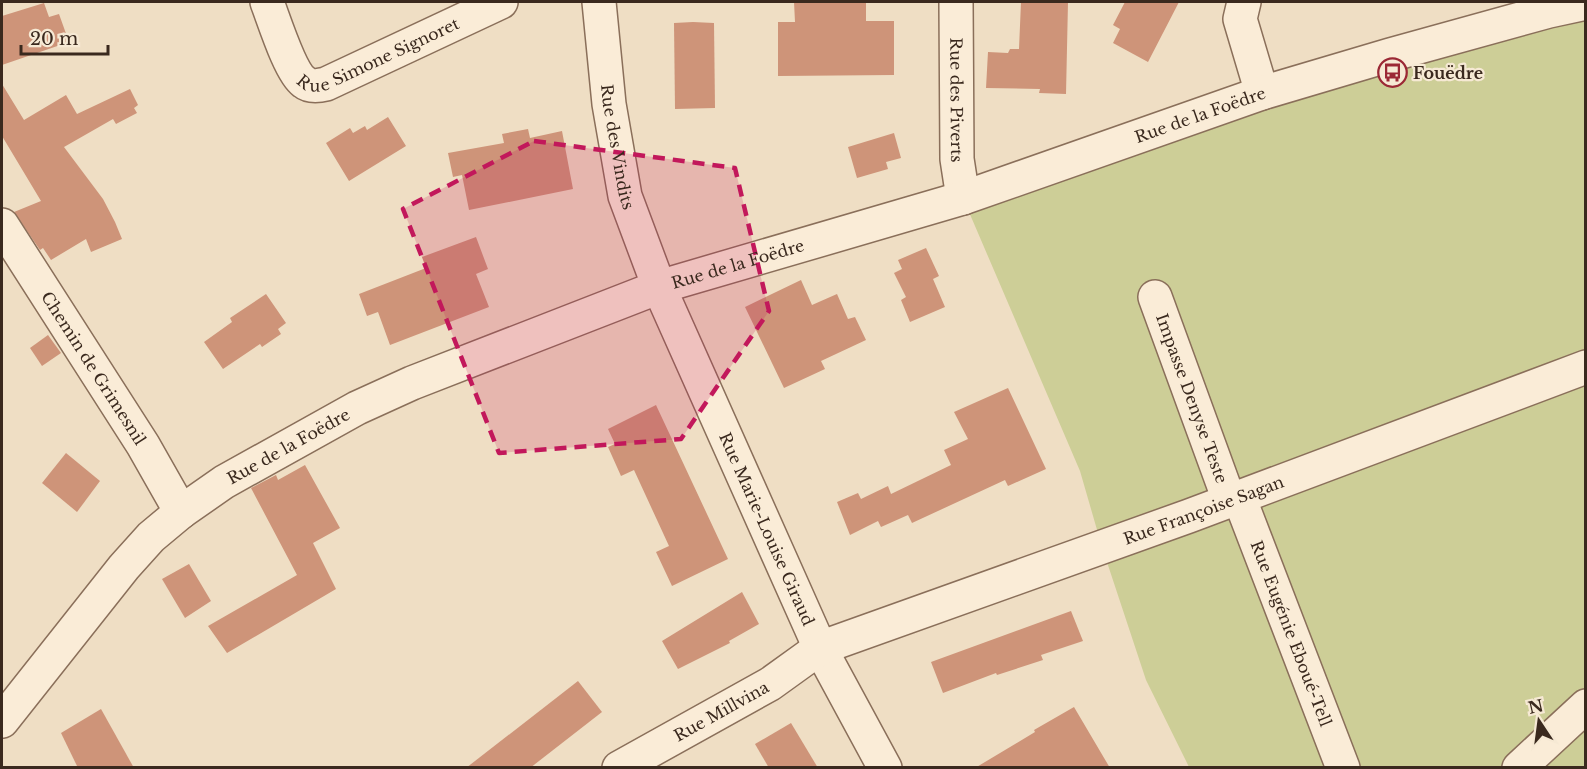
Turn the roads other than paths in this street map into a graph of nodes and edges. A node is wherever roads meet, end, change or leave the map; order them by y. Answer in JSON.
{"nodes":[{"id":1,"x":267,"y":2,"type":"edge"},
{"id":2,"x":501,"y":2,"type":"edge"},
{"id":3,"x":599,"y":2,"type":"edge"},
{"id":4,"x":956,"y":2,"type":"edge"},
{"id":5,"x":1244,"y":2,"type":"edge"},
{"id":6,"x":1586,"y":3,"type":"edge"},
{"id":7,"x":1547,"y":6,"type":"edge"},
{"id":8,"x":1262,"y":93,"type":"junction"},
{"id":9,"x":963,"y":198,"type":"junction"},
{"id":10,"x":2,"y":225,"type":"edge"},
{"id":11,"x":659,"y":287,"type":"junction"},
{"id":12,"x":1155,"y":297,"type":"dead end"},
{"id":13,"x":1586,"y":367,"type":"edge"},
{"id":14,"x":1234,"y":498,"type":"junction"},
{"id":15,"x":181,"y":512,"type":"junction"},
{"id":16,"x":819,"y":648,"type":"junction"},
{"id":17,"x":1586,"y":706,"type":"edge"},
{"id":18,"x":2,"y":721,"type":"edge"},
{"id":19,"x":619,"y":768,"type":"edge"},
{"id":20,"x":885,"y":768,"type":"edge"},
{"id":21,"x":1343,"y":768,"type":"edge"},
{"id":22,"x":1519,"y":768,"type":"edge"}],
"edges":[{"from":1,"to":2,"type":"street","name":"Rue Simone Signoret"},
{"from":3,"to":11,"type":"street","name":"Rue des Vindits"},
{"from":4,"to":9,"type":"street","name":"Rue des Piverts"},
{"from":5,"to":8,"type":"street"},
{"from":6,"to":7,"type":"street","name":"Rue de la Foëdre"},
{"from":7,"to":8,"type":"street","name":"Rue de la Foëdre"},
{"from":8,"to":9,"type":"street","name":"Rue de la Foëdre"},
{"from":9,"to":11,"type":"street","name":"Rue de la Foëdre"},
{"from":10,"to":15,"type":"street","name":"Chemin de Grimesnil"},
{"from":11,"to":15,"type":"street","name":"Rue de la Foëdre"},
{"from":11,"to":16,"type":"street","name":"Rue Marie-Louise Giraud"},
{"from":12,"to":14,"type":"street","name":"Impasse Denyse Teste"},
{"from":13,"to":14,"type":"street","name":"Rue Françoise Sagan"},
{"from":14,"to":16,"type":"street","name":"Rue Françoise Sagan"},
{"from":14,"to":21,"type":"street","name":"Rue Eugénie Eboué-Tell"},
{"from":15,"to":18,"type":"street","name":"Rue de la Foëdre"},
{"from":16,"to":19,"type":"street","name":"Rue Millvina"},
{"from":16,"to":20,"type":"street","name":"Rue Marie-Louise Giraud"},
{"from":17,"to":22,"type":"street"}]}
